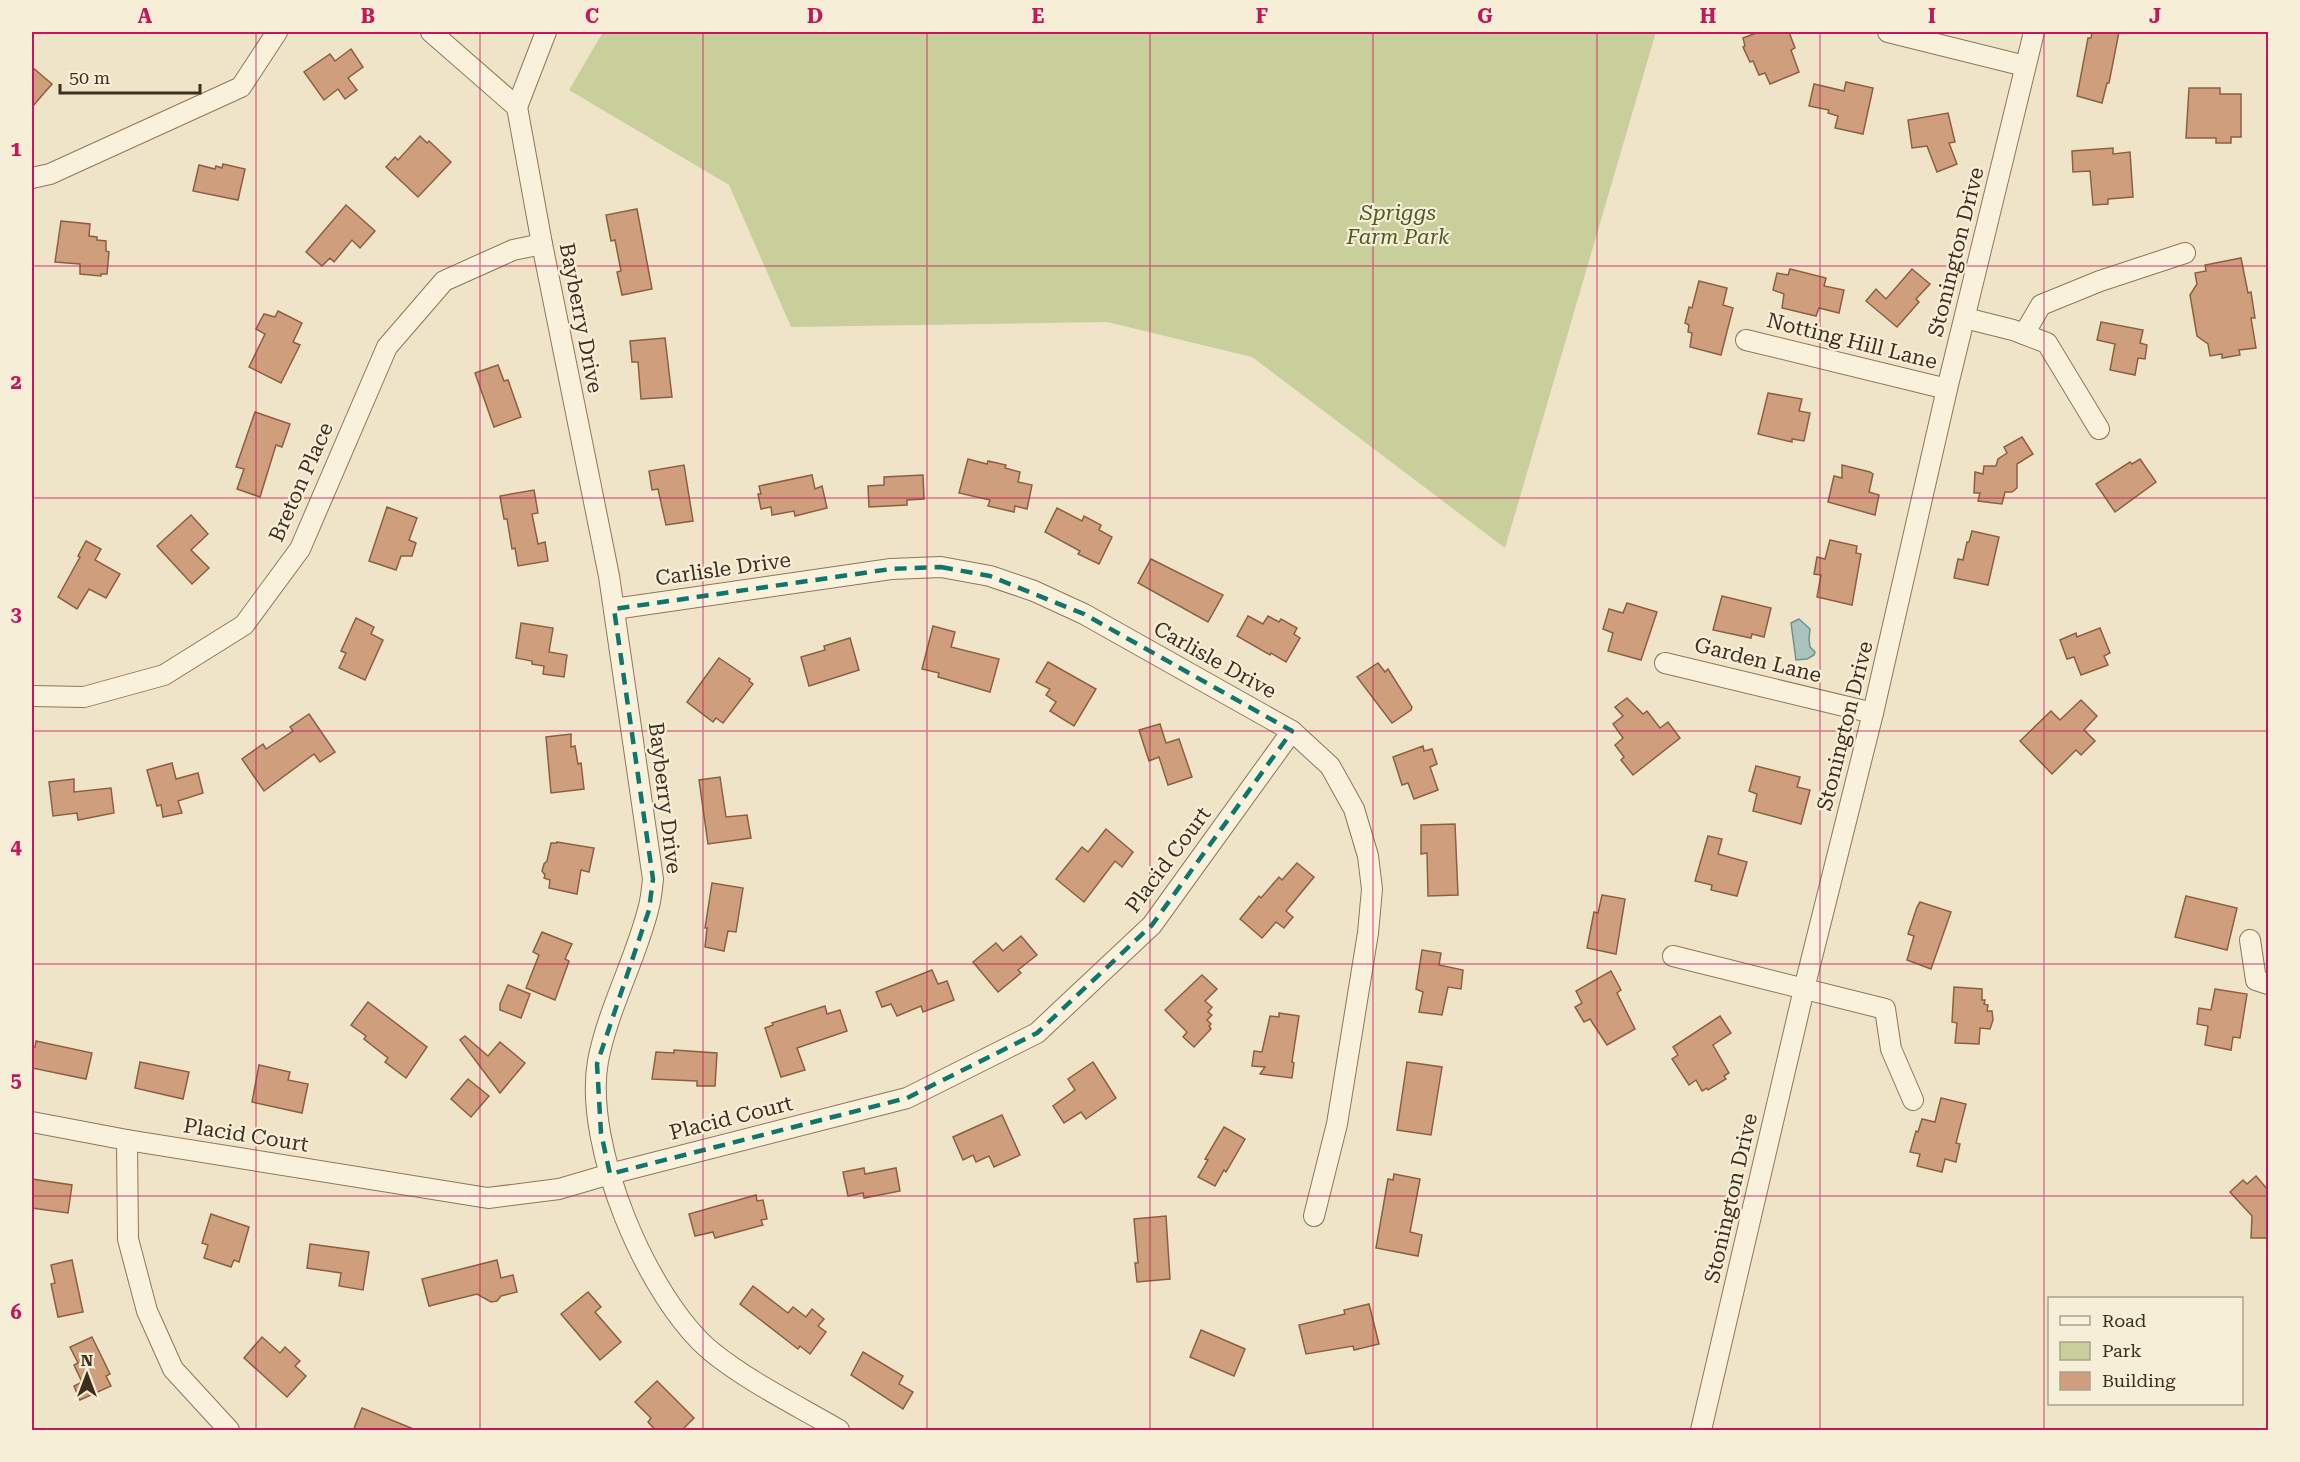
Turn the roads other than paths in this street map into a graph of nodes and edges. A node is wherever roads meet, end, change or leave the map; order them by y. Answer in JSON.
{"nodes":[{"id":1,"x":277,"y":32,"type":"edge"},
{"id":2,"x":431,"y":32,"type":"edge"},
{"id":3,"x":546,"y":32,"type":"edge"},
{"id":4,"x":1888,"y":32,"type":"edge"},
{"id":5,"x":2034,"y":32,"type":"edge"},
{"id":6,"x":2025,"y":66,"type":"junction"},
{"id":7,"x":517,"y":107,"type":"junction"},
{"id":8,"x":32,"y":178,"type":"edge"},
{"id":9,"x":542,"y":244,"type":"junction"},
{"id":10,"x":2185,"y":253,"type":"dead end"},
{"id":11,"x":1965,"y":318,"type":"junction"},
{"id":12,"x":2024,"y":334,"type":"junction"},
{"id":13,"x":1746,"y":340,"type":"dead end"},
{"id":14,"x":1947,"y":389,"type":"junction"},
{"id":15,"x":2099,"y":429,"type":"dead end"},
{"id":16,"x":614,"y":609,"type":"junction"},
{"id":17,"x":1665,"y":663,"type":"dead end"},
{"id":18,"x":32,"y":696,"type":"edge"},
{"id":19,"x":1873,"y":713,"type":"junction"},
{"id":20,"x":1292,"y":731,"type":"junction"},
{"id":21,"x":2250,"y":940,"type":"dead end"},
{"id":22,"x":1673,"y":956,"type":"dead end"},
{"id":23,"x":2268,"y":984,"type":"edge"},
{"id":24,"x":1804,"y":989,"type":"junction"},
{"id":25,"x":1913,"y":1100,"type":"dead end"},
{"id":26,"x":32,"y":1122,"type":"edge"},
{"id":27,"x":127,"y":1140,"type":"junction"},
{"id":28,"x":610,"y":1174,"type":"junction"},
{"id":29,"x":1314,"y":1216,"type":"dead end"},
{"id":30,"x":229,"y":1431,"type":"edge"},
{"id":31,"x":839,"y":1431,"type":"edge"},
{"id":32,"x":1701,"y":1431,"type":"edge"}],
"edges":[{"from":1,"to":8,"type":"street"},
{"from":2,"to":7,"type":"street"},
{"from":3,"to":7,"type":"street"},
{"from":4,"to":6,"type":"street"},
{"from":5,"to":6,"type":"street","name":"Stonington Drive"},
{"from":6,"to":11,"type":"street","name":"Stonington Drive"},
{"from":7,"to":9,"type":"street","name":"Bayberry Drive"},
{"from":9,"to":16,"type":"street","name":"Bayberry Drive"},
{"from":9,"to":18,"type":"street","name":"Breton Place"},
{"from":10,"to":12,"type":"street"},
{"from":11,"to":12,"type":"street"},
{"from":11,"to":14,"type":"street","name":"Stonington Drive"},
{"from":12,"to":15,"type":"street"},
{"from":13,"to":14,"type":"street","name":"Notting Hill Lane"},
{"from":14,"to":19,"type":"street","name":"Stonington Drive"},
{"from":16,"to":20,"type":"street","name":"Carlisle Drive"},
{"from":16,"to":28,"type":"street","name":"Bayberry Drive"},
{"from":17,"to":19,"type":"street","name":"Garden Lane"},
{"from":19,"to":24,"type":"street","name":"Stonington Drive"},
{"from":20,"to":28,"type":"street","name":"Placid Court"},
{"from":20,"to":29,"type":"street","name":"Carlisle Drive"},
{"from":21,"to":23,"type":"street"},
{"from":22,"to":24,"type":"street"},
{"from":24,"to":25,"type":"street"},
{"from":24,"to":32,"type":"street","name":"Stonington Drive"},
{"from":26,"to":27,"type":"street","name":"Placid Court"},
{"from":27,"to":28,"type":"street","name":"Placid Court"},
{"from":27,"to":30,"type":"street"},
{"from":28,"to":31,"type":"street","name":"Bayberry Drive"}]}
